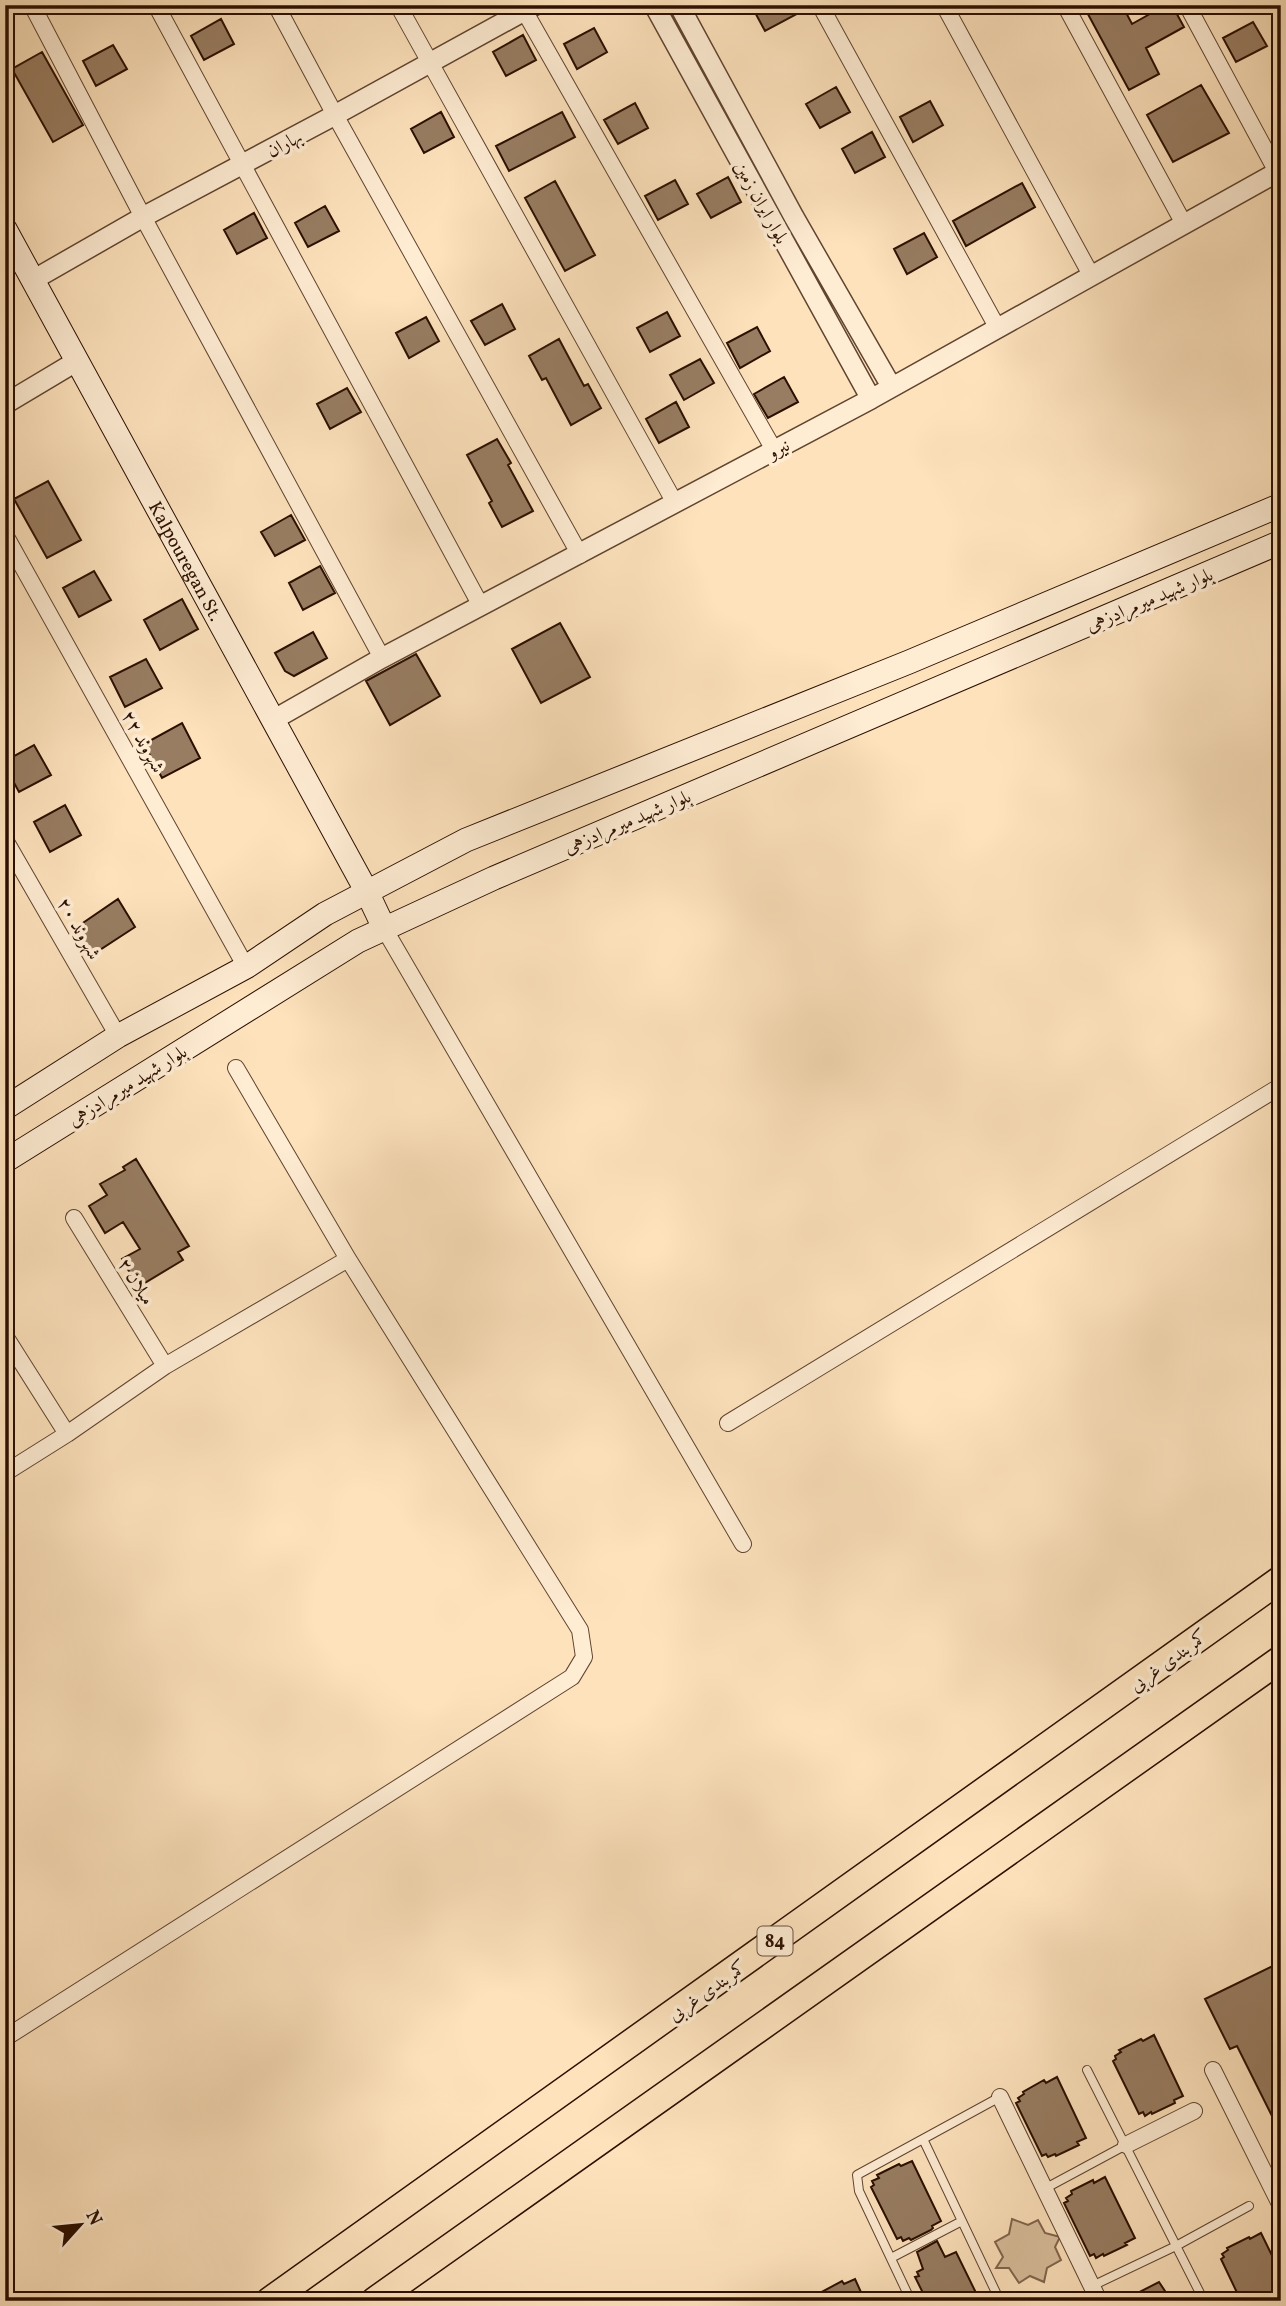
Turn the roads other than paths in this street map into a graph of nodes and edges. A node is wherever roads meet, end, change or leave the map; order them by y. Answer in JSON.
{"nodes":[{"id":1,"x":32,"y":5,"type":"edge"},
{"id":2,"x":156,"y":5,"type":"edge"},
{"id":3,"x":276,"y":5,"type":"edge"},
{"id":4,"x":398,"y":5,"type":"edge"},
{"id":5,"x":654,"y":5,"type":"edge"},
{"id":6,"x":679,"y":5,"type":"edge"},
{"id":7,"x":820,"y":5,"type":"edge"},
{"id":8,"x":944,"y":5,"type":"edge"},
{"id":9,"x":1065,"y":5,"type":"edge"},
{"id":10,"x":1187,"y":5,"type":"edge"},
{"id":11,"x":526,"y":7,"type":"edge"},
{"id":12,"x":429,"y":62,"type":"junction"},
{"id":13,"x":335,"y":115,"type":"junction"},
{"id":14,"x":241,"y":165,"type":"junction"},
{"id":15,"x":1279,"y":171,"type":"edge"},
{"id":16,"x":143,"y":217,"type":"junction"},
{"id":17,"x":1184,"y":224,"type":"junction"},
{"id":18,"x":5,"y":229,"type":"edge"},
{"id":19,"x":1091,"y":275,"type":"junction"},
{"id":20,"x":33,"y":280,"type":"junction"},
{"id":21,"x":997,"y":327,"type":"junction"},
{"id":22,"x":78,"y":361,"type":"junction"},
{"id":23,"x":891,"y":386,"type":"junction"},
{"id":24,"x":871,"y":399,"type":"junction"},
{"id":25,"x":5,"y":404,"type":"edge"},
{"id":26,"x":774,"y":450,"type":"junction"},
{"id":27,"x":675,"y":503,"type":"junction"},
{"id":28,"x":1281,"y":505,"type":"edge"},
{"id":29,"x":5,"y":534,"type":"edge"},
{"id":30,"x":1281,"y":542,"type":"edge"},
{"id":31,"x":580,"y":555,"type":"junction"},
{"id":32,"x":481,"y":606,"type":"junction"},
{"id":33,"x":382,"y":658,"type":"junction"},
{"id":34,"x":273,"y":720,"type":"junction"},
{"id":35,"x":5,"y":840,"type":"edge"},
{"id":36,"x":367,"y":892,"type":"junction"},
{"id":37,"x":385,"y":930,"type":"junction"},
{"id":38,"x":246,"y":967,"type":"junction"},
{"id":39,"x":118,"y":1036,"type":"junction"},
{"id":40,"x":236,"y":1068,"type":"dead end"},
{"id":41,"x":1281,"y":1086,"type":"edge"},
{"id":42,"x":5,"y":1108,"type":"edge"},
{"id":43,"x":5,"y":1161,"type":"edge"},
{"id":44,"x":74,"y":1218,"type":"dead end"},
{"id":45,"x":348,"y":1259,"type":"junction"},
{"id":46,"x":5,"y":1336,"type":"edge"},
{"id":47,"x":165,"y":1366,"type":"junction"},
{"id":48,"x":728,"y":1423,"type":"dead end"},
{"id":49,"x":67,"y":1434,"type":"junction"},
{"id":50,"x":5,"y":1473,"type":"edge"},
{"id":51,"x":743,"y":1544,"type":"dead end"},
{"id":52,"x":1281,"y":1579,"type":"edge"},
{"id":53,"x":1281,"y":1659,"type":"edge"},
{"id":54,"x":5,"y":2038,"type":"edge"},
{"id":55,"x":1087,"y":2070,"type":"dead end"},
{"id":56,"x":1213,"y":2070,"type":"dead end"},
{"id":57,"x":1000,"y":2096,"type":"joint"},
{"id":58,"x":1195,"y":2111,"type":"dead end"},
{"id":59,"x":923,"y":2139,"type":"junction"},
{"id":60,"x":1126,"y":2145,"type":"junction"},
{"id":61,"x":1046,"y":2188,"type":"junction"},
{"id":62,"x":1281,"y":2206,"type":"edge"},
{"id":63,"x":1250,"y":2207,"type":"dead end"},
{"id":64,"x":962,"y":2221,"type":"junction"},
{"id":65,"x":1176,"y":2246,"type":"junction"},
{"id":66,"x":891,"y":2258,"type":"junction"},
{"id":67,"x":1096,"y":2294,"type":"edge"},
{"id":68,"x":269,"y":2301,"type":"edge"},
{"id":69,"x":374,"y":2301,"type":"edge"},
{"id":70,"x":911,"y":2301,"type":"edge"},
{"id":71,"x":1000,"y":2301,"type":"edge"},
{"id":72,"x":1204,"y":2301,"type":"edge"}],
"edges":[{"from":1,"to":16,"type":"street"},
{"from":2,"to":14,"type":"street"},
{"from":3,"to":13,"type":"street"},
{"from":4,"to":12,"type":"street"},
{"from":5,"to":24,"type":"street","name":"بلوار ایران زمین"},
{"from":6,"to":23,"type":"street","name":"بلوار ایران زمین"},
{"from":7,"to":21,"type":"street"},
{"from":8,"to":19,"type":"street"},
{"from":9,"to":17,"type":"street"},
{"from":10,"to":15,"type":"street"},
{"from":11,"to":12,"type":"street","name":"بهاران"},
{"from":11,"to":26,"type":"street"},
{"from":12,"to":13,"type":"street","name":"بهاران"},
{"from":12,"to":27,"type":"street"},
{"from":13,"to":14,"type":"street","name":"بهاران"},
{"from":13,"to":31,"type":"street"},
{"from":14,"to":16,"type":"street","name":"بهاران"},
{"from":14,"to":32,"type":"street"},
{"from":15,"to":17,"type":"street","name":"نیرو"},
{"from":16,"to":20,"type":"street","name":"بهاران"},
{"from":16,"to":33,"type":"street"},
{"from":17,"to":19,"type":"street","name":"نیرو"},
{"from":18,"to":20,"type":"main road","name":"Kalpouregan St."},
{"from":19,"to":21,"type":"street","name":"نیرو"},
{"from":20,"to":22,"type":"main road","name":"Kalpouregan St."},
{"from":21,"to":23,"type":"street","name":"نیرو"},
{"from":22,"to":25,"type":"street"},
{"from":22,"to":34,"type":"main road","name":"Kalpouregan St."},
{"from":23,"to":24,"type":"street","name":"نیرو"},
{"from":24,"to":26,"type":"street","name":"نیرو"},
{"from":26,"to":27,"type":"street","name":"نیرو"},
{"from":27,"to":31,"type":"street","name":"نیرو"},
{"from":28,"to":36,"type":"main road","name":"بلوار شهید میرمرادزهی"},
{"from":29,"to":38,"type":"street","name":"شهروند ۲۲"},
{"from":30,"to":37,"type":"main road","name":"بلوار شهید میرمرادزهی"},
{"from":31,"to":32,"type":"street","name":"نیرو"},
{"from":32,"to":33,"type":"street","name":"نیرو"},
{"from":33,"to":34,"type":"street","name":"نیرو"},
{"from":34,"to":36,"type":"main road","name":"Kalpouregan St."},
{"from":35,"to":39,"type":"street","name":"شهروند ۲۰"},
{"from":36,"to":37,"type":"main road","name":"Kalpouregan St."},
{"from":36,"to":38,"type":"main road","name":"بلوار شهید میرمرادزهی"},
{"from":37,"to":43,"type":"main road","name":"بلوار شهید میرمرادزهی"},
{"from":37,"to":51,"type":"street"},
{"from":38,"to":39,"type":"main road","name":"بلوار شهید میرمرادزهی"},
{"from":39,"to":42,"type":"main road","name":"بلوار شهید میرمرادزهی"},
{"from":40,"to":45,"type":"street"},
{"from":41,"to":48,"type":"street"},
{"from":44,"to":47,"type":"street","name":"میلان ۲"},
{"from":45,"to":47,"type":"street"},
{"from":45,"to":54,"type":"street"},
{"from":46,"to":49,"type":"street"},
{"from":47,"to":49,"type":"street"},
{"from":49,"to":50,"type":"street"},
{"from":52,"to":68,"type":"highway","name":"کمربندی غربی","number":"84"},
{"from":53,"to":69,"type":"highway"},
{"from":55,"to":60,"type":"lane"},
{"from":56,"to":62,"type":"street"},
{"from":57,"to":59,"type":"lane"},
{"from":57,"to":61,"type":"street"},
{"from":58,"to":60,"type":"street"},
{"from":59,"to":64,"type":"lane"},
{"from":59,"to":66,"type":"lane"},
{"from":60,"to":61,"type":"lane"},
{"from":60,"to":65,"type":"lane"},
{"from":61,"to":67,"type":"street"},
{"from":63,"to":65,"type":"lane"},
{"from":64,"to":66,"type":"lane"},
{"from":64,"to":71,"type":"lane"},
{"from":65,"to":67,"type":"lane"},
{"from":65,"to":72,"type":"lane"},
{"from":66,"to":70,"type":"lane"}]}
